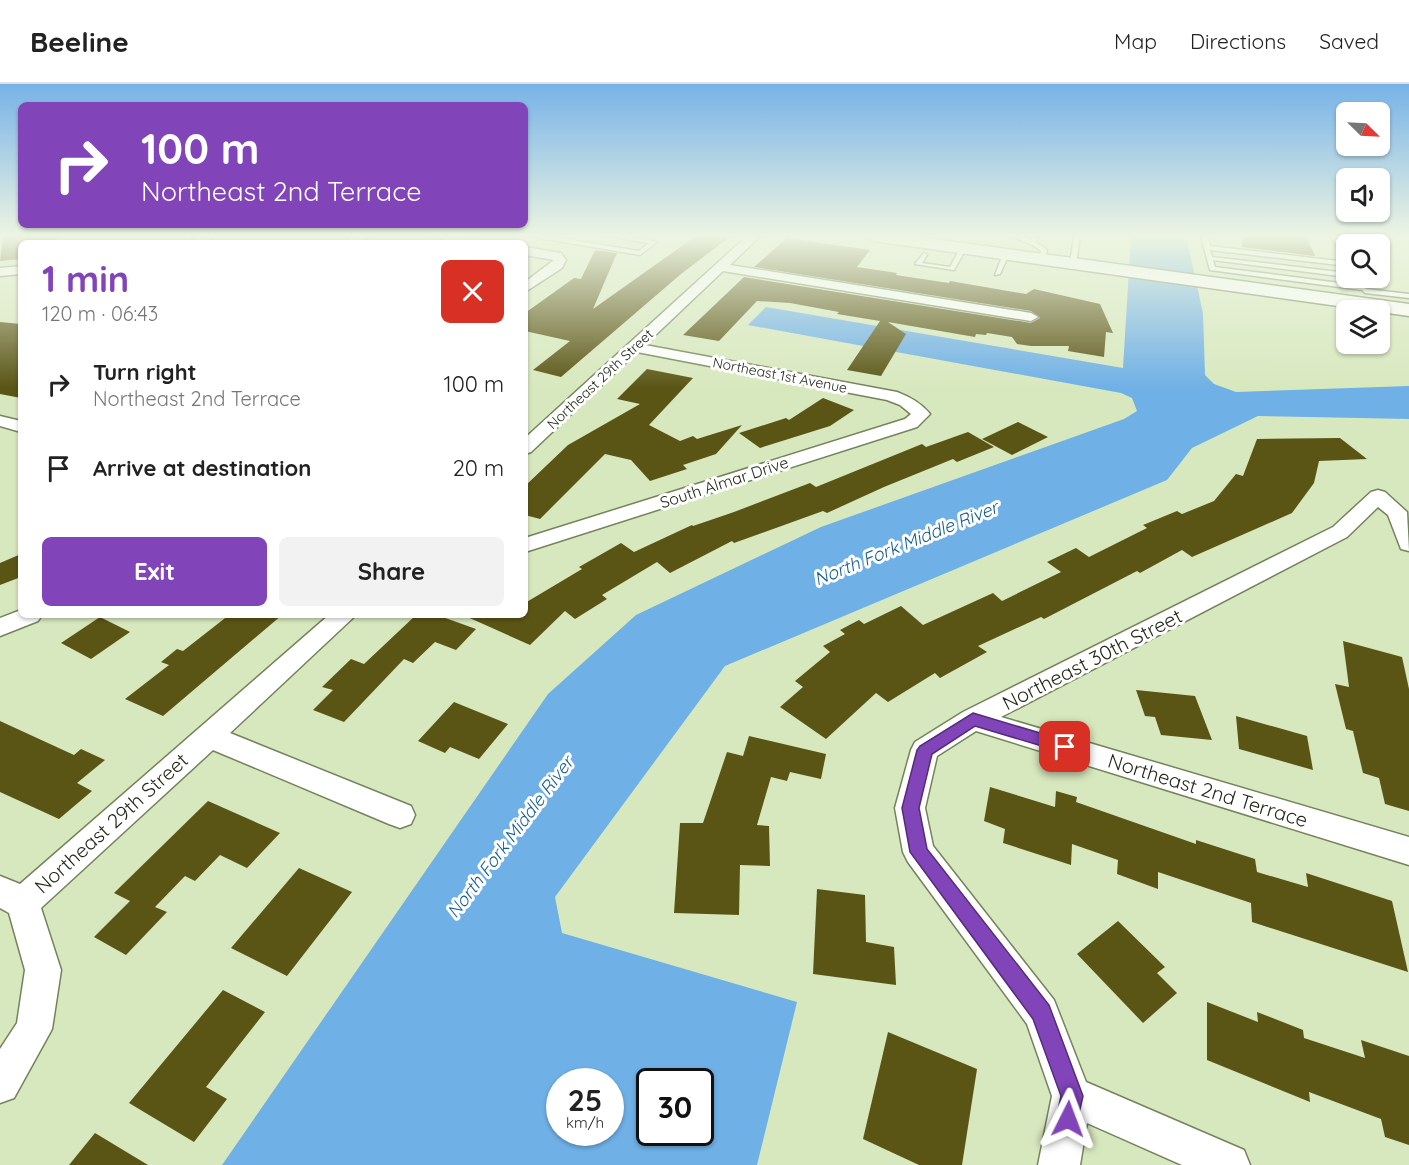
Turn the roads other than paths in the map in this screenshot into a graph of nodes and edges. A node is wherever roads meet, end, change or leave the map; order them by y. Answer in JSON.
{"nodes":[{"id":1,"x":699,"y":286,"type":"edge"},
{"id":2,"x":841,"y":286,"type":"edge"},
{"id":3,"x":1295,"y":286,"type":"edge"},
{"id":4,"x":1363,"y":288,"type":"edge"},
{"id":5,"x":1367,"y":295,"type":"junction"},
{"id":6,"x":1409,"y":296,"type":"edge"},
{"id":7,"x":1409,"y":310,"type":"edge"},
{"id":8,"x":1031,"y":317,"type":"dead end"},
{"id":9,"x":634,"y":347,"type":"junction"},
{"id":10,"x":921,"y":414,"type":"joint"},
{"id":11,"x":0,"y":421,"type":"edge"},
{"id":12,"x":18,"y":426,"type":"edge"},
{"id":13,"x":528,"y":445,"type":"edge"},
{"id":14,"x":528,"y":544,"type":"edge"},
{"id":15,"x":1409,"y":544,"type":"edge"},
{"id":16,"x":23,"y":618,"type":"edge"},
{"id":17,"x":341,"y":618,"type":"edge"},
{"id":18,"x":0,"y":628,"type":"edge"},
{"id":19,"x":973,"y":719,"type":"junction"},
{"id":20,"x":208,"y":736,"type":"junction"},
{"id":21,"x":400,"y":815,"type":"dead end"},
{"id":22,"x":1409,"y":851,"type":"edge"},
{"id":23,"x":12,"y":897,"type":"edge"},
{"id":24,"x":0,"y":1084,"type":"edge"},
{"id":25,"x":1072,"y":1096,"type":"junction"},
{"id":26,"x":1059,"y":1165,"type":"edge"},
{"id":27,"x":1229,"y":1165,"type":"edge"}],
"edges":[{"from":1,"to":9,"type":"street","name":"Northeast 29th Street"},
{"from":2,"to":8,"type":"street"},
{"from":3,"to":5,"type":"main road"},
{"from":4,"to":5,"type":"lane"},
{"from":5,"to":6,"type":"lane"},
{"from":5,"to":7,"type":"main road"},
{"from":9,"to":10,"type":"street","name":"Northeast 1st Avenue"},
{"from":9,"to":13,"type":"street","name":"Northeast 29th Street"},
{"from":10,"to":14,"type":"street","name":"South Almar Drive"},
{"from":11,"to":12,"type":"street"},
{"from":15,"to":19,"type":"street","name":"Northeast 30th Street"},
{"from":16,"to":18,"type":"street"},
{"from":17,"to":20,"type":"street","name":"Northeast 29th Street"},
{"from":19,"to":22,"type":"street","name":"Northeast 2nd Terrace"},
{"from":19,"to":25,"type":"street","name":"Northeast 30th Street"},
{"from":20,"to":21,"type":"street"},
{"from":20,"to":23,"type":"street","name":"Northeast 29th Street"},
{"from":23,"to":24,"type":"street","name":"Northeast 29th Street"},
{"from":25,"to":26,"type":"street"},
{"from":25,"to":27,"type":"street"}]}
